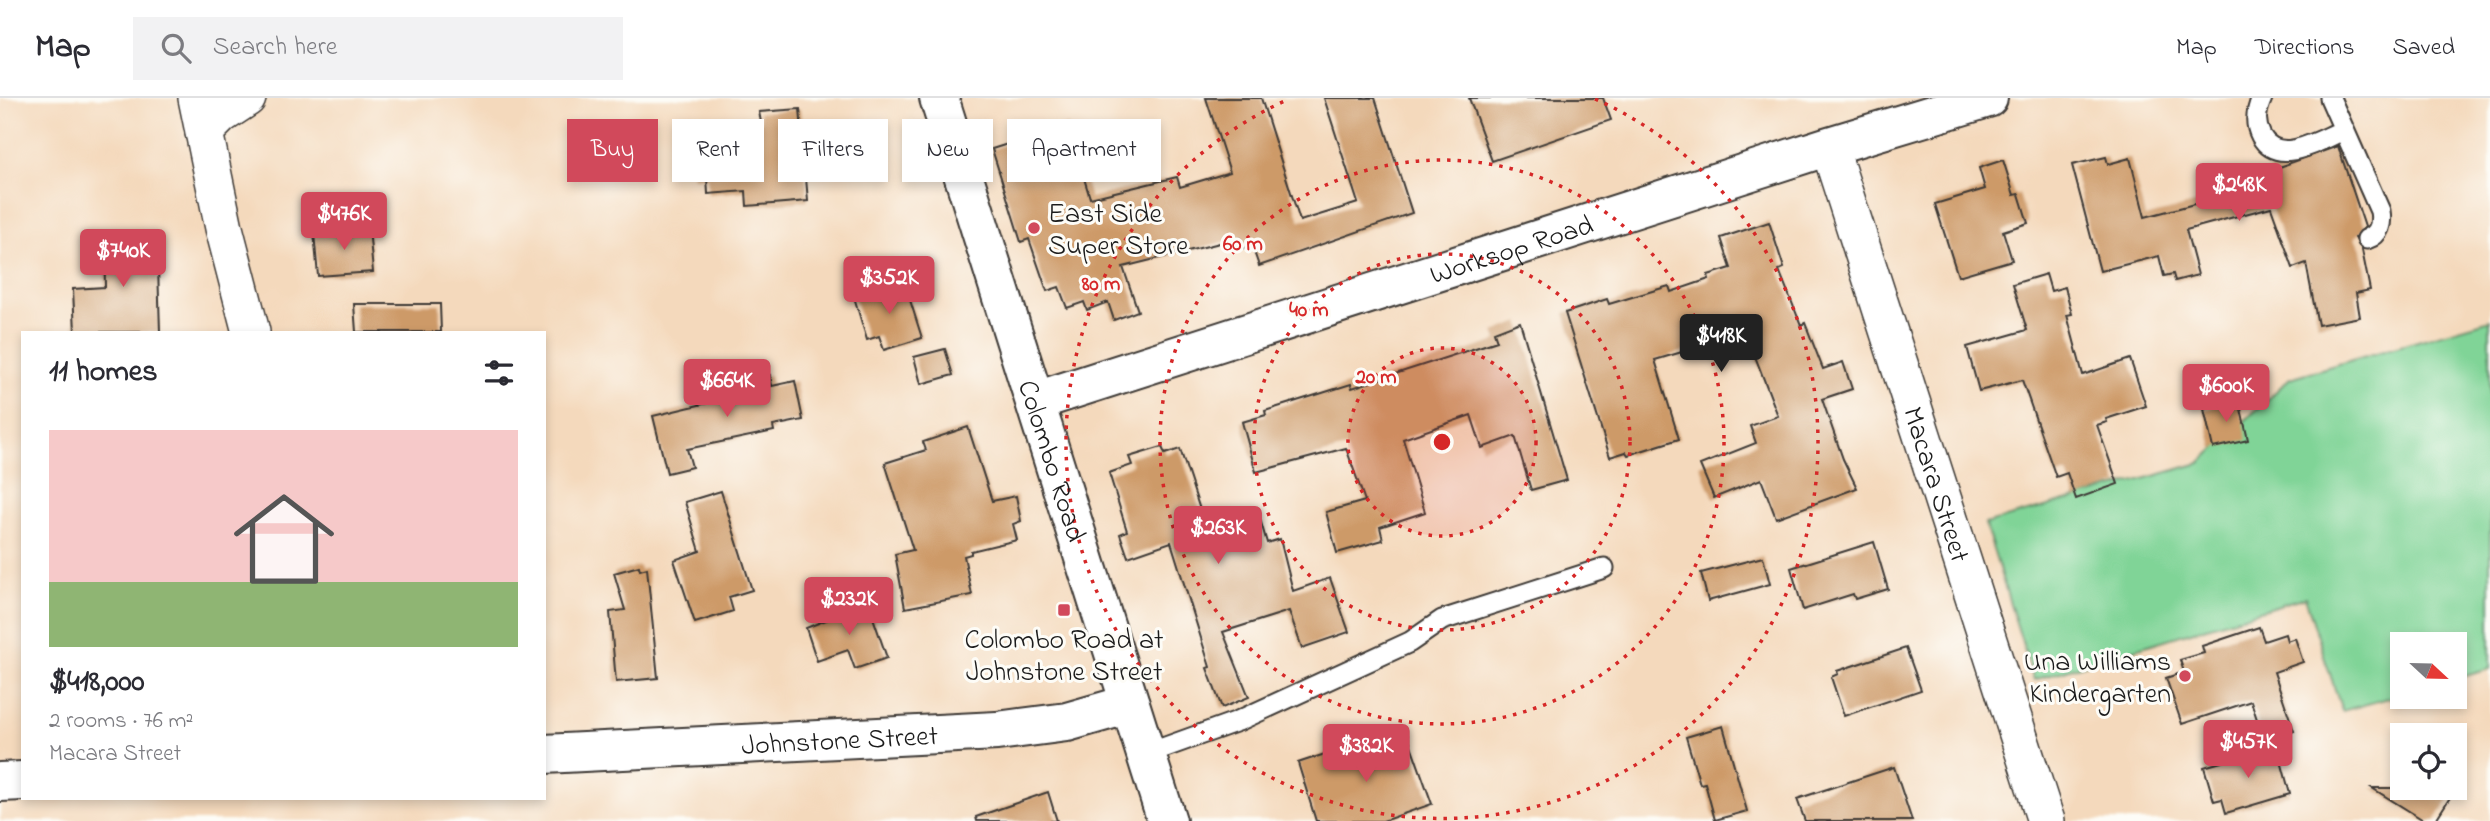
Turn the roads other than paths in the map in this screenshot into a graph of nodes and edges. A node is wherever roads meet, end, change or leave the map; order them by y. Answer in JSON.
{"nodes":[{"id":1,"x":247,"y":98,"type":"edge"},
{"id":2,"x":939,"y":98,"type":"edge"},
{"id":3,"x":2262,"y":98,"type":"edge"},
{"id":4,"x":2330,"y":98,"type":"edge"},
{"id":5,"x":1979,"y":99,"type":"edge"},
{"id":6,"x":200,"y":115,"type":"edge"},
{"id":7,"x":2342,"y":131,"type":"junction"},
{"id":8,"x":1829,"y":146,"type":"junction"},
{"id":9,"x":2367,"y":239,"type":"dead end"},
{"id":10,"x":251,"y":331,"type":"edge"},
{"id":11,"x":1036,"y":401,"type":"junction"},
{"id":12,"x":1604,"y":568,"type":"dead end"},
{"id":13,"x":1130,"y":704,"type":"junction"},
{"id":14,"x":546,"y":754,"type":"edge"},
{"id":15,"x":1146,"y":754,"type":"junction"},
{"id":16,"x":21,"y":781,"type":"edge"},
{"id":17,"x":0,"y":782,"type":"edge"},
{"id":18,"x":1167,"y":821,"type":"edge"},
{"id":19,"x":2046,"y":821,"type":"edge"}],
"edges":[{"from":1,"to":6,"type":"street"},
{"from":2,"to":11,"type":"street","name":"Colombo Road"},
{"from":3,"to":7,"type":"lane"},
{"from":4,"to":7,"type":"lane"},
{"from":5,"to":8,"type":"street","name":"Worksop Road"},
{"from":6,"to":10,"type":"street"},
{"from":7,"to":9,"type":"lane"},
{"from":8,"to":11,"type":"street","name":"Worksop Road"},
{"from":8,"to":19,"type":"street","name":"Macara Street"},
{"from":11,"to":13,"type":"street","name":"Colombo Road"},
{"from":12,"to":15,"type":"lane"},
{"from":13,"to":14,"type":"street","name":"Johnstone Street"},
{"from":13,"to":15,"type":"street","name":"Colombo Road"},
{"from":15,"to":18,"type":"street","name":"Colombo Road"},
{"from":16,"to":17,"type":"street"}]}
